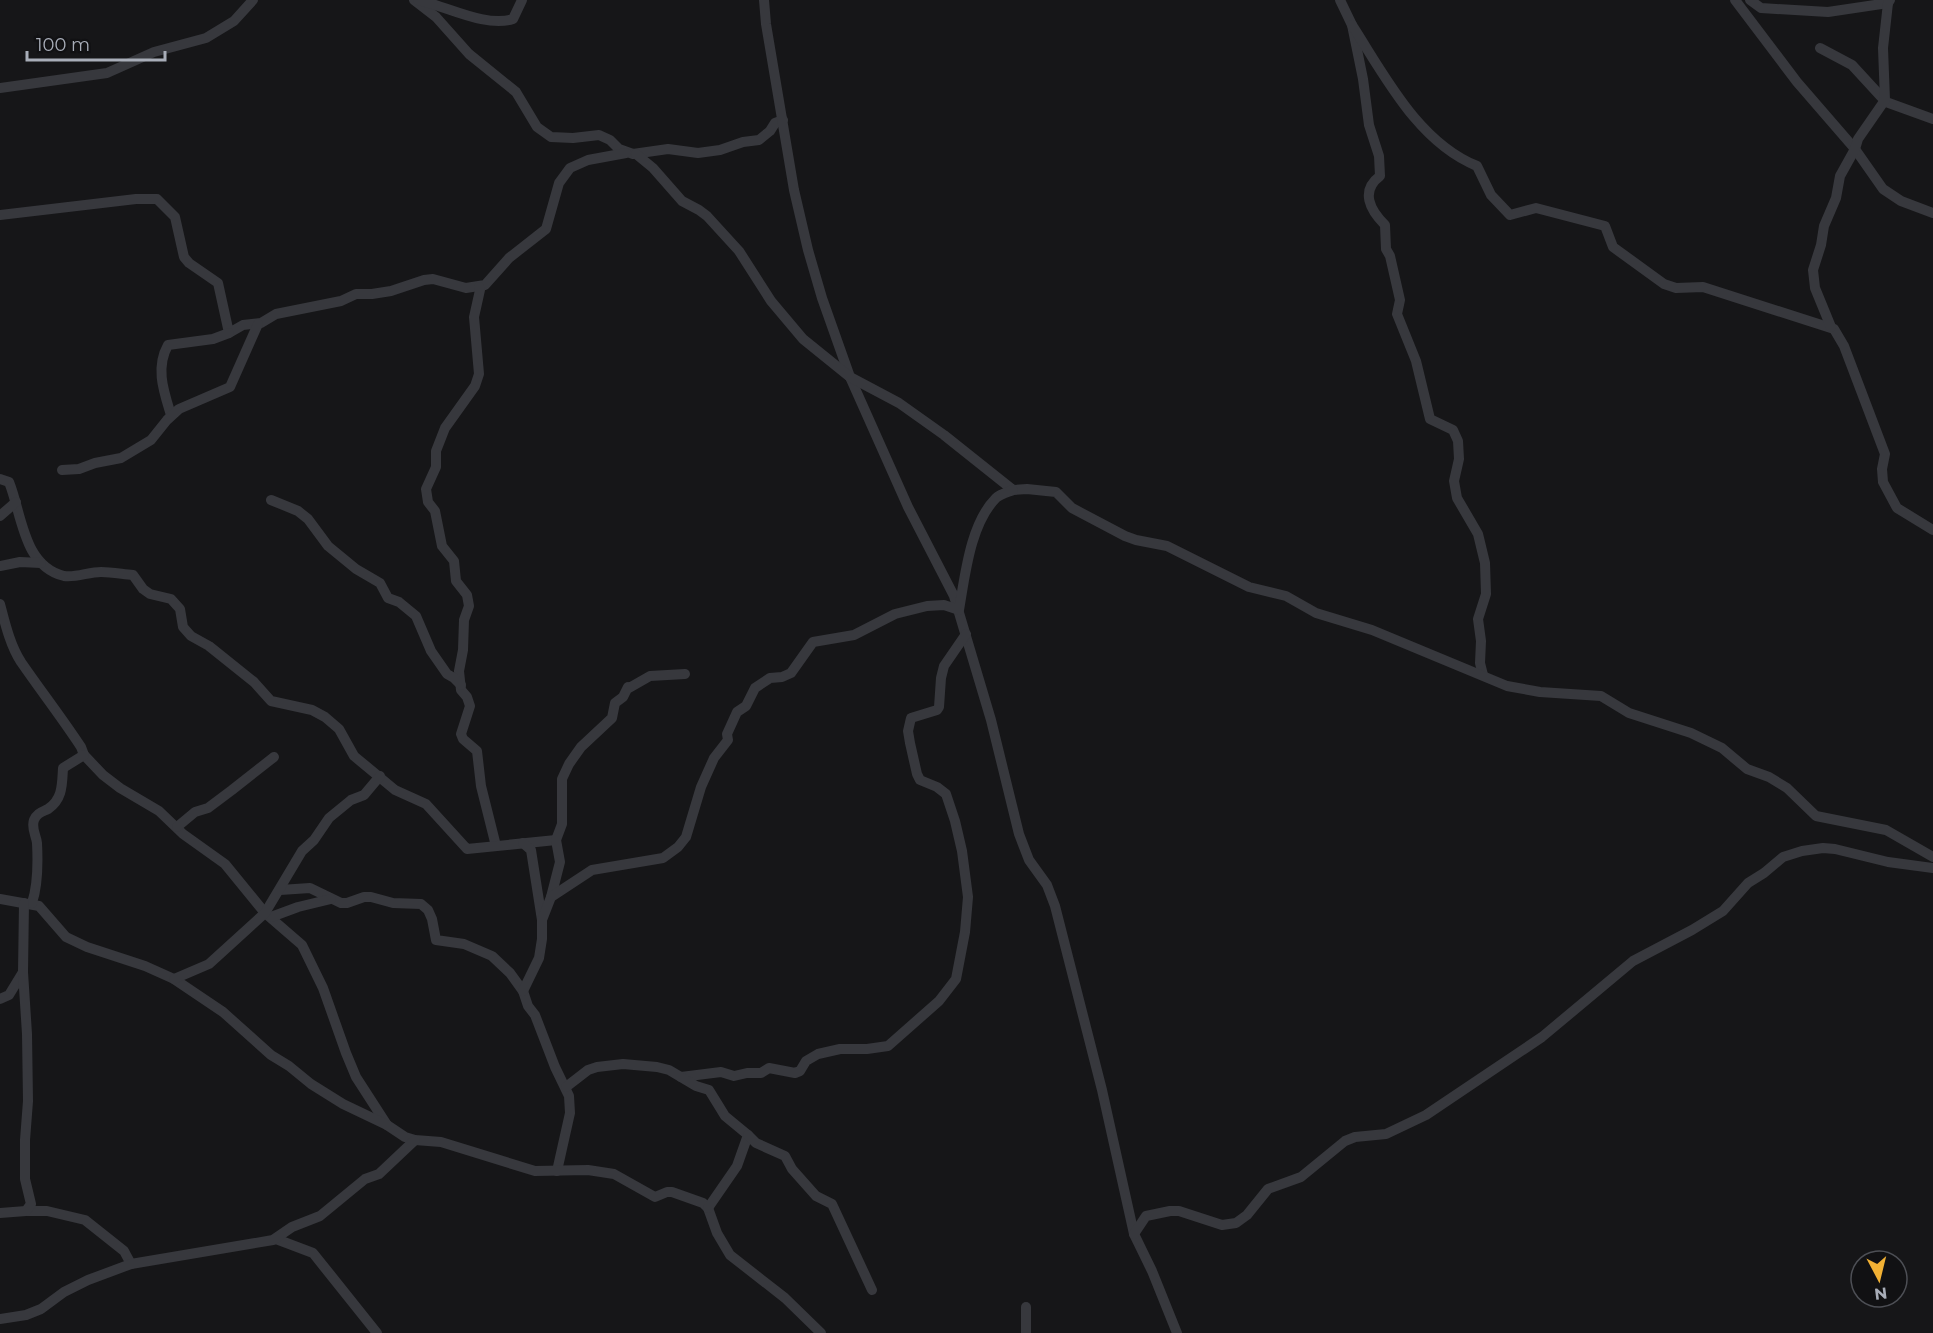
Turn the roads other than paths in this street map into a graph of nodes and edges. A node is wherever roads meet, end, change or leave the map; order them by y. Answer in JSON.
{"nodes":[{"id":1,"x":253,"y":0,"type":"edge"},
{"id":2,"x":416,"y":0,"type":"edge"},
{"id":3,"x":522,"y":0,"type":"edge"},
{"id":4,"x":764,"y":0,"type":"edge"},
{"id":5,"x":1340,"y":0,"type":"edge"},
{"id":6,"x":1735,"y":0,"type":"edge"},
{"id":7,"x":1750,"y":0,"type":"edge"},
{"id":8,"x":1889,"y":2,"type":"edge"},
{"id":9,"x":1352,"y":25,"type":"junction"},
{"id":10,"x":1820,"y":48,"type":"dead end"},
{"id":11,"x":0,"y":88,"type":"edge"},
{"id":12,"x":1885,"y":100,"type":"junction"},
{"id":13,"x":1933,"y":119,"type":"edge"},
{"id":14,"x":783,"y":120,"type":"junction"},
{"id":15,"x":1855,"y":149,"type":"junction"},
{"id":16,"x":631,"y":153,"type":"junction"},
{"id":17,"x":1933,"y":213,"type":"edge"},
{"id":18,"x":0,"y":215,"type":"edge"},
{"id":19,"x":479,"y":287,"type":"junction"},
{"id":20,"x":258,"y":324,"type":"junction"},
{"id":21,"x":1831,"y":327,"type":"junction"},
{"id":22,"x":229,"y":333,"type":"junction"},
{"id":23,"x":850,"y":376,"type":"junction"},
{"id":24,"x":171,"y":415,"type":"junction"},
{"id":25,"x":62,"y":470,"type":"dead end"},
{"id":26,"x":0,"y":479,"type":"edge"},
{"id":27,"x":1013,"y":490,"type":"junction"},
{"id":28,"x":271,"y":500,"type":"dead end"},
{"id":29,"x":16,"y":502,"type":"junction"},
{"id":30,"x":0,"y":516,"type":"edge"},
{"id":31,"x":1933,"y":530,"type":"edge"},
{"id":32,"x":41,"y":563,"type":"junction"},
{"id":33,"x":0,"y":566,"type":"edge"},
{"id":34,"x":0,"y":604,"type":"edge"},
{"id":35,"x":959,"y":610,"type":"junction"},
{"id":36,"x":966,"y":634,"type":"junction"},
{"id":37,"x":685,"y":674,"type":"dead end"},
{"id":38,"x":1483,"y":675,"type":"junction"},
{"id":39,"x":461,"y":685,"type":"junction"},
{"id":40,"x":84,"y":755,"type":"junction"},
{"id":41,"x":274,"y":757,"type":"dead end"},
{"id":42,"x":380,"y":776,"type":"junction"},
{"id":43,"x":177,"y":827,"type":"junction"},
{"id":44,"x":556,"y":840,"type":"junction"},
{"id":45,"x":523,"y":843,"type":"junction"},
{"id":46,"x":496,"y":846,"type":"junction"},
{"id":47,"x":1933,"y":857,"type":"edge"},
{"id":48,"x":1933,"y":868,"type":"edge"},
{"id":49,"x":280,"y":890,"type":"junction"},
{"id":50,"x":551,"y":897,"type":"junction"},
{"id":51,"x":0,"y":899,"type":"edge"},
{"id":52,"x":331,"y":899,"type":"junction"},
{"id":53,"x":28,"y":903,"type":"junction"},
{"id":54,"x":268,"y":915,"type":"junction"},
{"id":55,"x":542,"y":920,"type":"junction"},
{"id":56,"x":23,"y":972,"type":"junction"},
{"id":57,"x":174,"y":979,"type":"junction"},
{"id":58,"x":523,"y":991,"type":"junction"},
{"id":59,"x":0,"y":999,"type":"edge"},
{"id":60,"x":681,"y":1077,"type":"junction"},
{"id":61,"x":566,"y":1087,"type":"junction"},
{"id":62,"x":387,"y":1125,"type":"junction"},
{"id":63,"x":747,"y":1135,"type":"junction"},
{"id":64,"x":415,"y":1140,"type":"junction"},
{"id":65,"x":557,"y":1171,"type":"junction"},
{"id":66,"x":708,"y":1208,"type":"junction"},
{"id":67,"x":26,"y":1211,"type":"junction"},
{"id":68,"x":0,"y":1213,"type":"edge"},
{"id":69,"x":1134,"y":1234,"type":"junction"},
{"id":70,"x":276,"y":1239,"type":"junction"},
{"id":71,"x":131,"y":1264,"type":"junction"},
{"id":72,"x":872,"y":1290,"type":"dead end"},
{"id":73,"x":1026,"y":1307,"type":"dead end"},
{"id":74,"x":0,"y":1319,"type":"edge"},
{"id":75,"x":377,"y":1333,"type":"edge"},
{"id":76,"x":821,"y":1333,"type":"edge"},
{"id":77,"x":1026,"y":1333,"type":"edge"},
{"id":78,"x":1177,"y":1333,"type":"edge"}],
"edges":[{"from":1,"to":11,"type":"street"},
{"from":2,"to":3,"type":"street"},
{"from":2,"to":16,"type":"street"},
{"from":4,"to":14,"type":"street"},
{"from":5,"to":9,"type":"street"},
{"from":6,"to":15,"type":"street"},
{"from":7,"to":8,"type":"street"},
{"from":8,"to":12,"type":"street"},
{"from":9,"to":21,"type":"street"},
{"from":9,"to":38,"type":"street"},
{"from":10,"to":12,"type":"street"},
{"from":12,"to":13,"type":"street"},
{"from":12,"to":15,"type":"street"},
{"from":14,"to":16,"type":"street"},
{"from":14,"to":23,"type":"street"},
{"from":15,"to":17,"type":"street"},
{"from":15,"to":21,"type":"street"},
{"from":16,"to":19,"type":"street"},
{"from":16,"to":23,"type":"street"},
{"from":18,"to":22,"type":"street"},
{"from":19,"to":20,"type":"street"},
{"from":19,"to":39,"type":"street"},
{"from":20,"to":22,"type":"street"},
{"from":20,"to":24,"type":"street"},
{"from":21,"to":31,"type":"street"},
{"from":22,"to":24,"type":"street"},
{"from":23,"to":27,"type":"street"},
{"from":23,"to":35,"type":"street"},
{"from":24,"to":25,"type":"street"},
{"from":26,"to":29,"type":"street"},
{"from":27,"to":35,"type":"street"},
{"from":27,"to":38,"type":"street"},
{"from":28,"to":39,"type":"street"},
{"from":29,"to":30,"type":"street"},
{"from":29,"to":32,"type":"street"},
{"from":32,"to":33,"type":"street"},
{"from":32,"to":42,"type":"street"},
{"from":34,"to":40,"type":"street"},
{"from":35,"to":36,"type":"street"},
{"from":35,"to":50,"type":"street"},
{"from":36,"to":60,"type":"street"},
{"from":36,"to":69,"type":"street"},
{"from":37,"to":44,"type":"street"},
{"from":38,"to":47,"type":"street"},
{"from":39,"to":46,"type":"street"},
{"from":40,"to":43,"type":"street"},
{"from":40,"to":53,"type":"street"},
{"from":41,"to":43,"type":"street"},
{"from":42,"to":46,"type":"street"},
{"from":42,"to":49,"type":"street"},
{"from":43,"to":54,"type":"street"},
{"from":44,"to":45,"type":"street"},
{"from":44,"to":50,"type":"street"},
{"from":45,"to":46,"type":"street"},
{"from":45,"to":55,"type":"street"},
{"from":48,"to":69,"type":"street"},
{"from":49,"to":52,"type":"street"},
{"from":49,"to":54,"type":"street"},
{"from":50,"to":55,"type":"street"},
{"from":51,"to":53,"type":"street"},
{"from":52,"to":54,"type":"street"},
{"from":52,"to":58,"type":"street"},
{"from":53,"to":56,"type":"street"},
{"from":53,"to":57,"type":"street"},
{"from":54,"to":57,"type":"street"},
{"from":54,"to":62,"type":"street"},
{"from":55,"to":58,"type":"street"},
{"from":56,"to":59,"type":"street"},
{"from":56,"to":67,"type":"street"},
{"from":57,"to":62,"type":"street"},
{"from":58,"to":61,"type":"street"},
{"from":60,"to":61,"type":"street"},
{"from":60,"to":63,"type":"street"},
{"from":61,"to":65,"type":"street"},
{"from":62,"to":64,"type":"street"},
{"from":63,"to":66,"type":"street"},
{"from":63,"to":72,"type":"street"},
{"from":64,"to":65,"type":"street"},
{"from":64,"to":70,"type":"street"},
{"from":65,"to":66,"type":"street"},
{"from":66,"to":76,"type":"street"},
{"from":67,"to":68,"type":"street"},
{"from":67,"to":71,"type":"street"},
{"from":69,"to":78,"type":"street"},
{"from":70,"to":71,"type":"street"},
{"from":70,"to":75,"type":"street"},
{"from":71,"to":74,"type":"street"},
{"from":73,"to":77,"type":"street"}]}
